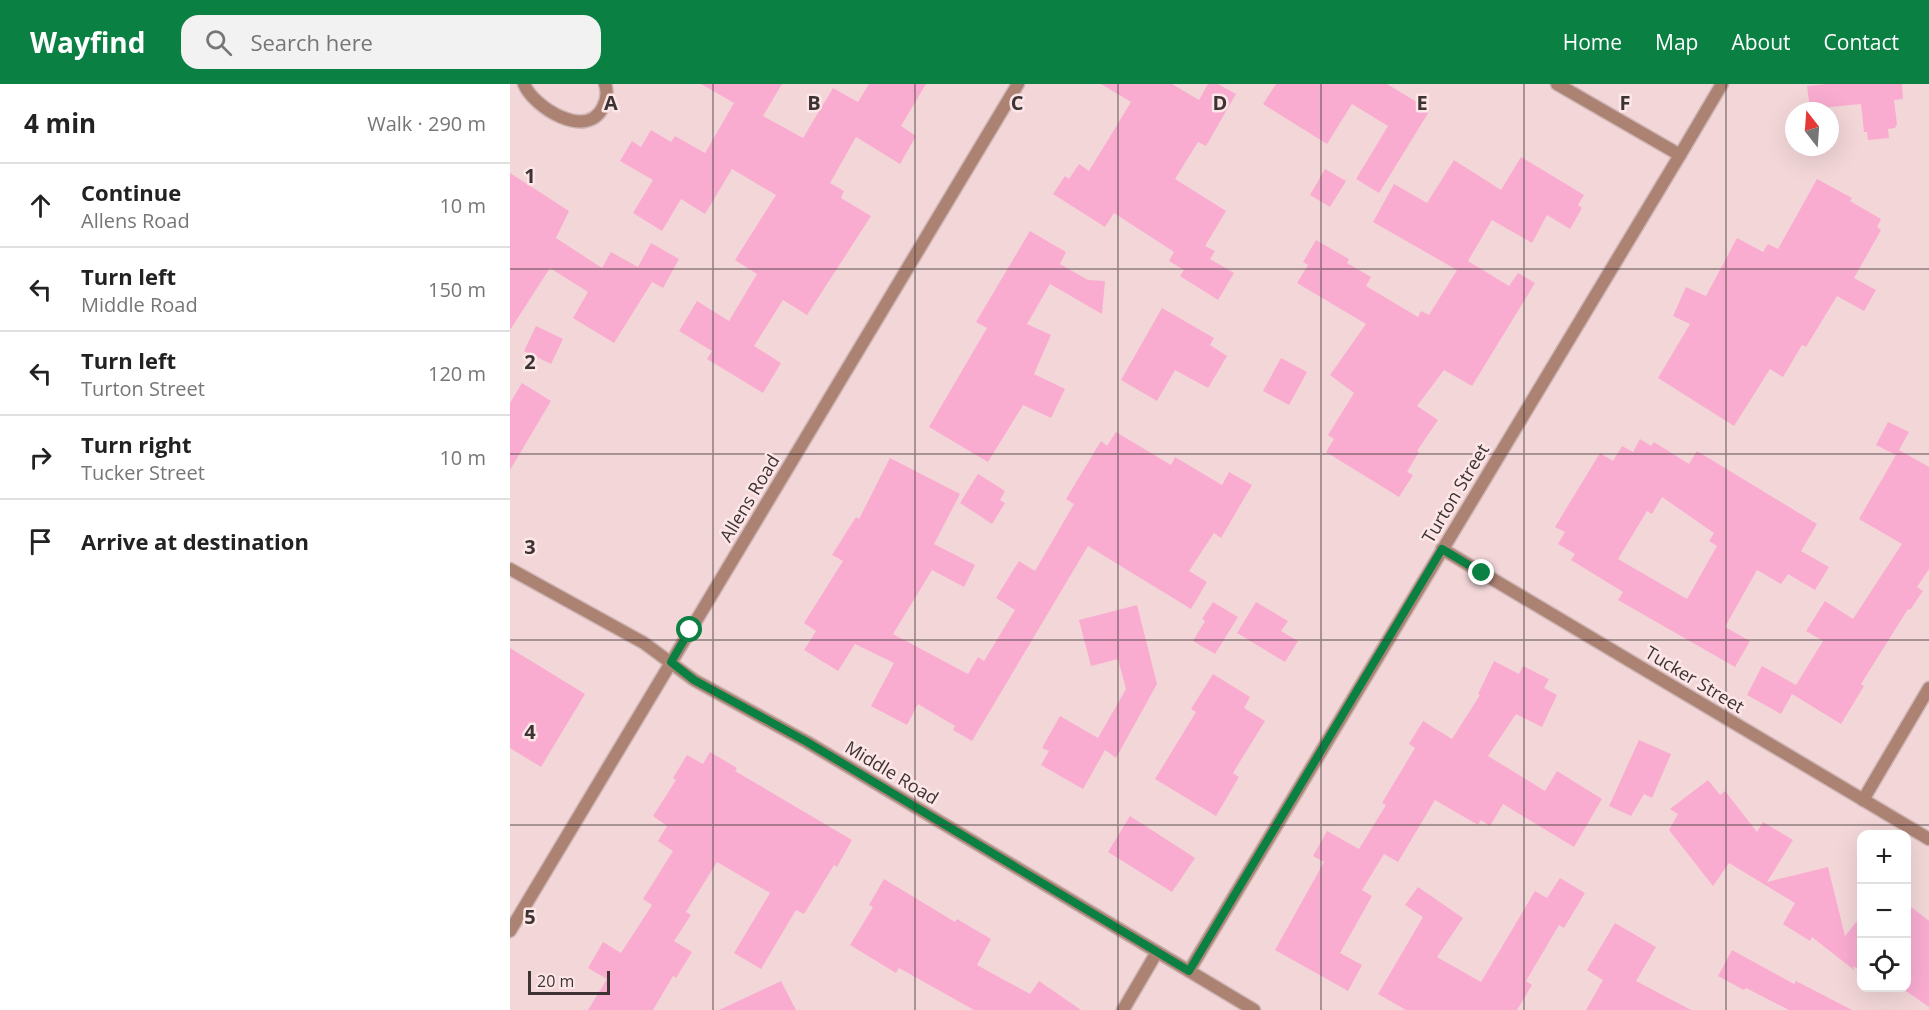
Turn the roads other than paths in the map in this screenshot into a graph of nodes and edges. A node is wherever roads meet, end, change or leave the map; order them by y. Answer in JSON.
{"nodes":[{"id":1,"x":524,"y":84,"type":"edge"},
{"id":2,"x":605,"y":84,"type":"edge"},
{"id":3,"x":1018,"y":84,"type":"edge"},
{"id":4,"x":1557,"y":84,"type":"edge"},
{"id":5,"x":1722,"y":84,"type":"edge"},
{"id":6,"x":1680,"y":155,"type":"junction"},
{"id":7,"x":1442,"y":549,"type":"junction"},
{"id":8,"x":510,"y":568,"type":"edge"},
{"id":9,"x":671,"y":662,"type":"junction"},
{"id":10,"x":1929,"y":688,"type":"edge"},
{"id":11,"x":1863,"y":800,"type":"junction"},
{"id":12,"x":1929,"y":839,"type":"edge"},
{"id":13,"x":510,"y":931,"type":"edge"},
{"id":14,"x":1157,"y":952,"type":"junction"},
{"id":15,"x":1189,"y":971,"type":"junction"},
{"id":16,"x":1123,"y":1010,"type":"edge"},
{"id":17,"x":1254,"y":1010,"type":"edge"}],
"edges":[{"from":1,"to":2,"type":"street"},
{"from":3,"to":9,"type":"street","name":"Allens Road"},
{"from":4,"to":6,"type":"street"},
{"from":5,"to":6,"type":"street","name":"Turton Street"},
{"from":6,"to":7,"type":"street","name":"Turton Street"},
{"from":7,"to":11,"type":"street","name":"Tucker Street"},
{"from":7,"to":15,"type":"street","name":"Turton Street"},
{"from":8,"to":9,"type":"street","name":"Middle Road"},
{"from":9,"to":13,"type":"street","name":"Allens Road"},
{"from":9,"to":14,"type":"street","name":"Middle Road"},
{"from":10,"to":11,"type":"street"},
{"from":11,"to":12,"type":"street","name":"Tucker Street"},
{"from":14,"to":15,"type":"street","name":"Middle Road"},
{"from":14,"to":16,"type":"street"},
{"from":15,"to":17,"type":"street","name":"Middle Road"}]}
